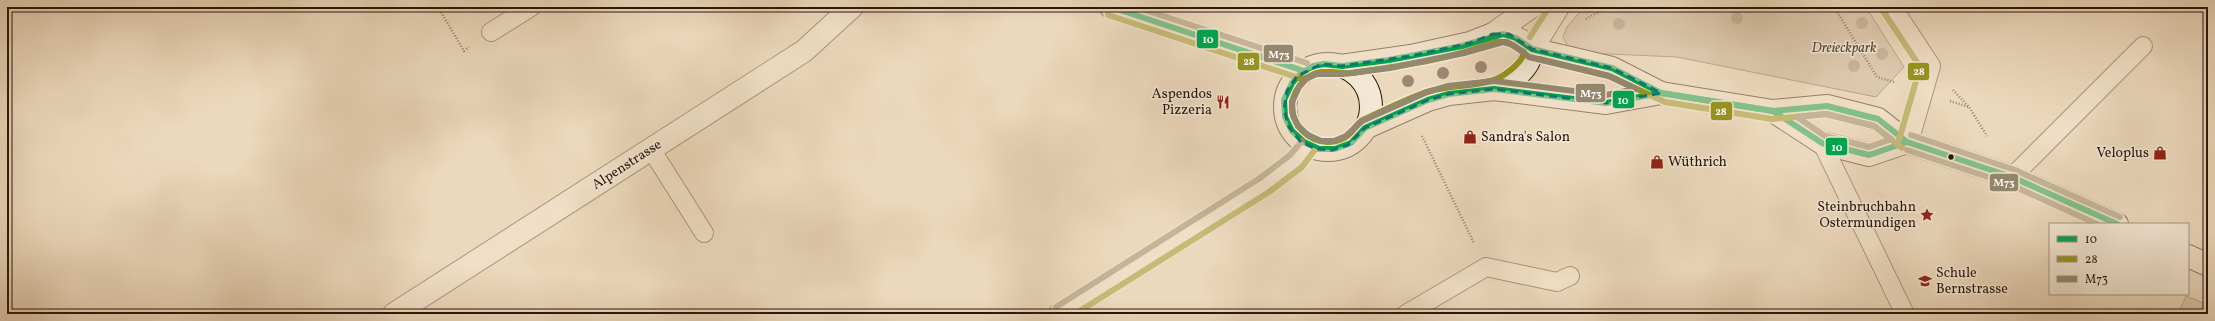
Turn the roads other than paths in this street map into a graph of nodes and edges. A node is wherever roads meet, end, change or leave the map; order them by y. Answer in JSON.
{"nodes":[{"id":1,"x":531,"y":7,"type":"edge"},
{"id":2,"x":852,"y":7,"type":"edge"},
{"id":3,"x":1111,"y":7,"type":"edge"},
{"id":4,"x":1531,"y":7,"type":"edge"},
{"id":5,"x":1558,"y":7,"type":"edge"},
{"id":6,"x":1890,"y":7,"type":"edge"},
{"id":7,"x":491,"y":32,"type":"road end"},
{"id":8,"x":1493,"y":34,"type":"junction"},
{"id":9,"x":2143,"y":46,"type":"dead end"},
{"id":10,"x":1532,"y":49,"type":"junction"},
{"id":11,"x":1341,"y":66,"type":"junction"},
{"id":12,"x":1304,"y":71,"type":"junction"},
{"id":13,"x":1494,"y":89,"type":"junction"},
{"id":14,"x":1661,"y":93,"type":"junction"},
{"id":15,"x":1773,"y":111,"type":"junction"},
{"id":16,"x":1365,"y":128,"type":"junction"},
{"id":17,"x":1907,"y":142,"type":"junction"},
{"id":18,"x":1822,"y":143,"type":"junction"},
{"id":19,"x":1308,"y":146,"type":"junction"},
{"id":20,"x":651,"y":149,"type":"junction"},
{"id":21,"x":2012,"y":177,"type":"junction"},
{"id":22,"x":2115,"y":223,"type":"edge"},
{"id":23,"x":704,"y":233,"type":"dead end"},
{"id":24,"x":2189,"y":256,"type":"edge"},
{"id":25,"x":2208,"y":265,"type":"edge"},
{"id":26,"x":1570,"y":276,"type":"dead end"},
{"id":27,"x":394,"y":314,"type":"edge"},
{"id":28,"x":1060,"y":314,"type":"edge"},
{"id":29,"x":1406,"y":314,"type":"edge"},
{"id":30,"x":1905,"y":314,"type":"edge"}],
"edges":[{"from":1,"to":7,"type":"lane"},
{"from":2,"to":20,"type":"main road","name":"Alpenstrasse"},
{"from":3,"to":12,"type":"main road"},
{"from":4,"to":8,"type":"main road"},
{"from":5,"to":10,"type":"main road"},
{"from":6,"to":17,"type":"main road"},
{"from":8,"to":10,"type":"main road"},
{"from":8,"to":11,"type":"main road"},
{"from":9,"to":21,"type":"lane"},
{"from":10,"to":13,"type":"main road"},
{"from":10,"to":14,"type":"main road"},
{"from":11,"to":12,"type":"main road"},
{"from":11,"to":16,"type":"main road"},
{"from":12,"to":19,"type":"main road"},
{"from":13,"to":14,"type":"main road"},
{"from":13,"to":16,"type":"main road"},
{"from":14,"to":15,"type":"main road"},
{"from":15,"to":17,"type":"main road"},
{"from":15,"to":18,"type":"main road"},
{"from":16,"to":19,"type":"main road"},
{"from":17,"to":18,"type":"main road"},
{"from":17,"to":21,"type":"main road"},
{"from":18,"to":30,"type":"lane"},
{"from":19,"to":28,"type":"main road"},
{"from":20,"to":23,"type":"lane"},
{"from":20,"to":27,"type":"main road","name":"Alpenstrasse"},
{"from":21,"to":22,"type":"main road"},
{"from":24,"to":25,"type":"main road"},
{"from":26,"to":29,"type":"lane"}]}
